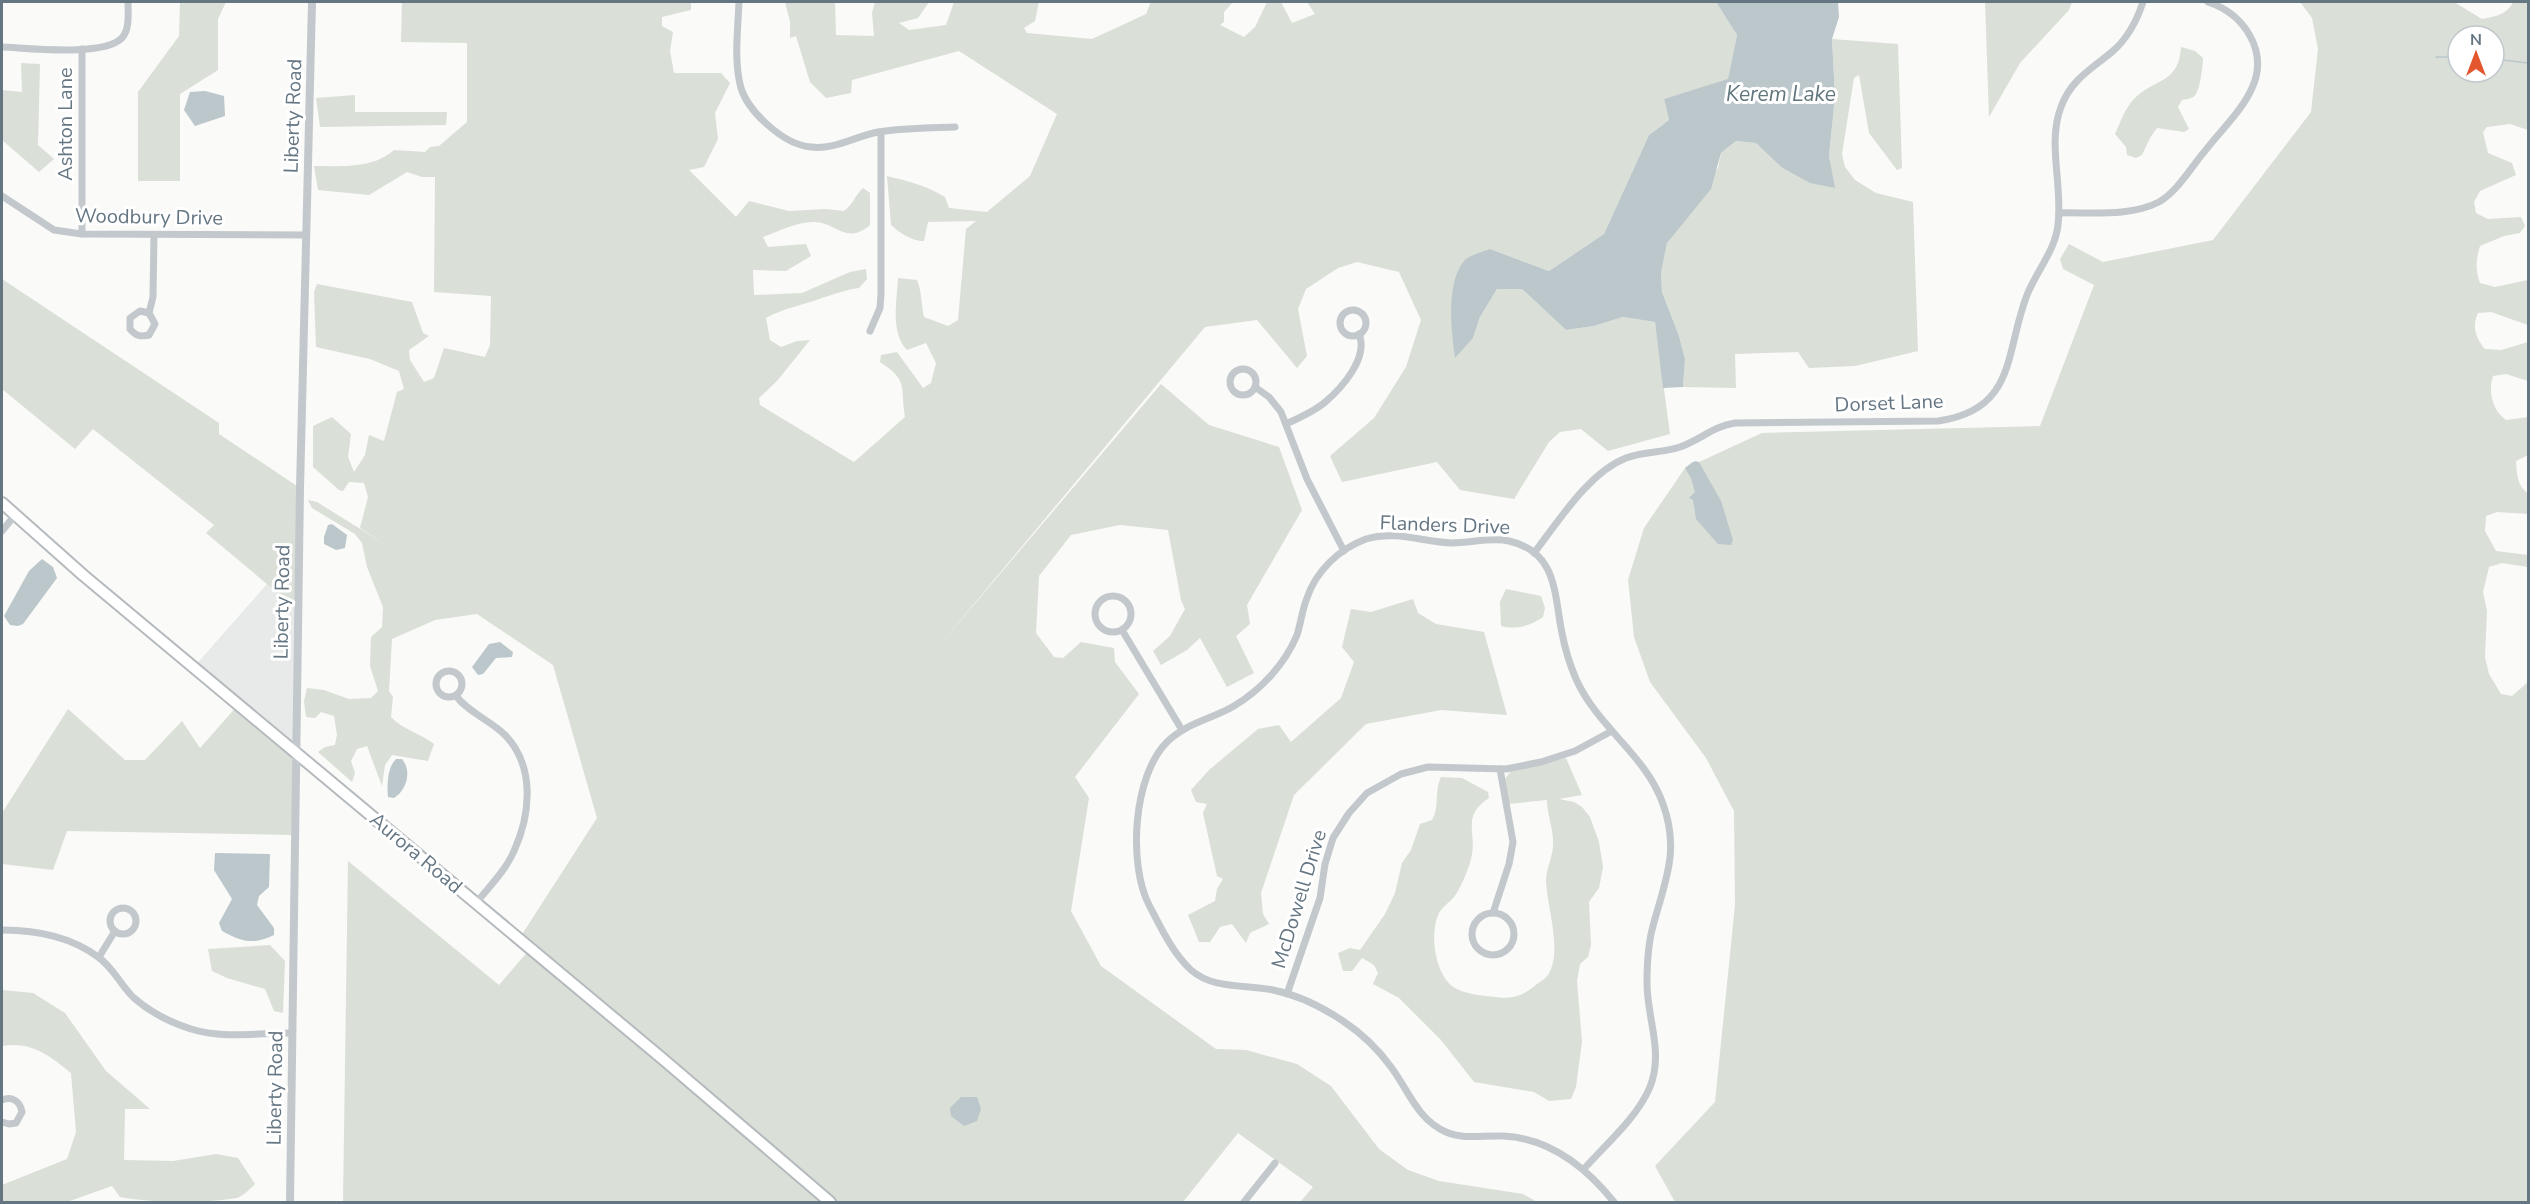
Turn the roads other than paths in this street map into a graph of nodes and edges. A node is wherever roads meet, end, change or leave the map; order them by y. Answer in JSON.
{"nodes":[{"id":1,"x":128,"y":2,"type":"edge"},
{"id":2,"x":312,"y":2,"type":"edge"},
{"id":3,"x":739,"y":2,"type":"edge"},
{"id":4,"x":2143,"y":2,"type":"edge"},
{"id":5,"x":2208,"y":2,"type":"edge"},
{"id":6,"x":2,"y":47,"type":"edge"},
{"id":7,"x":82,"y":49,"type":"junction"},
{"id":8,"x":955,"y":127,"type":"dead end"},
{"id":9,"x":881,"y":132,"type":"junction"},
{"id":10,"x":2,"y":196,"type":"edge"},
{"id":11,"x":2059,"y":213,"type":"junction"},
{"id":12,"x":82,"y":234,"type":"junction"},
{"id":13,"x":153,"y":235,"type":"junction"},
{"id":14,"x":306,"y":235,"type":"junction"},
{"id":15,"x":149,"y":313,"type":"dead end"},
{"id":16,"x":870,"y":330,"type":"dead end"},
{"id":17,"x":1359,"y":334,"type":"dead end"},
{"id":18,"x":1255,"y":387,"type":"dead end"},
{"id":19,"x":1286,"y":424,"type":"junction"},
{"id":20,"x":2,"y":503,"type":"edge"},
{"id":21,"x":15,"y":515,"type":"junction"},
{"id":22,"x":2,"y":531,"type":"edge"},
{"id":23,"x":1344,"y":551,"type":"junction"},
{"id":24,"x":1534,"y":553,"type":"junction"},
{"id":25,"x":1122,"y":630,"type":"junction"},
{"id":26,"x":456,"y":696,"type":"dead end"},
{"id":27,"x":1182,"y":729,"type":"junction"},
{"id":28,"x":1610,"y":732,"type":"junction"},
{"id":29,"x":297,"y":754,"type":"junction"},
{"id":30,"x":1500,"y":769,"type":"junction"},
{"id":31,"x":476,"y":903,"type":"junction"},
{"id":32,"x":1493,"y":913,"type":"junction"},
{"id":33,"x":2,"y":930,"type":"edge"},
{"id":34,"x":115,"y":931,"type":"dead end"},
{"id":35,"x":99,"y":957,"type":"junction"},
{"id":36,"x":1287,"y":993,"type":"junction"},
{"id":37,"x":292,"y":1033,"type":"junction"},
{"id":38,"x":2,"y":1100,"type":"edge"},
{"id":39,"x":2,"y":1122,"type":"edge"},
{"id":40,"x":1275,"y":1163,"type":"dead end"},
{"id":41,"x":1584,"y":1169,"type":"junction"},
{"id":42,"x":290,"y":1203,"type":"edge"},
{"id":43,"x":830,"y":1203,"type":"edge"},
{"id":44,"x":1244,"y":1203,"type":"edge"},
{"id":45,"x":1614,"y":1203,"type":"edge"}],
"edges":[{"from":1,"to":7,"type":"street"},
{"from":2,"to":14,"type":"street","name":"Liberty Road"},
{"from":3,"to":9,"type":"street"},
{"from":4,"to":11,"type":"street","name":"Dorset Lane"},
{"from":5,"to":11,"type":"street"},
{"from":6,"to":7,"type":"street"},
{"from":7,"to":12,"type":"street","name":"Ashton Lane"},
{"from":8,"to":9,"type":"street"},
{"from":9,"to":16,"type":"street"},
{"from":10,"to":12,"type":"street","name":"Woodbury Drive"},
{"from":11,"to":24,"type":"street","name":"Dorset Lane"},
{"from":12,"to":13,"type":"street","name":"Woodbury Drive"},
{"from":13,"to":14,"type":"street","name":"Woodbury Drive"},
{"from":13,"to":15,"type":"street"},
{"from":14,"to":29,"type":"street","name":"Liberty Road"},
{"from":17,"to":19,"type":"street"},
{"from":18,"to":19,"type":"street"},
{"from":19,"to":23,"type":"street"},
{"from":20,"to":21,"type":"main road","name":"Aurora Road"},
{"from":21,"to":22,"type":"street"},
{"from":21,"to":29,"type":"main road","name":"Aurora Road"},
{"from":23,"to":24,"type":"street","name":"Flanders Drive"},
{"from":23,"to":27,"type":"street","name":"Flanders Drive"},
{"from":24,"to":28,"type":"street"},
{"from":25,"to":25,"type":"street"},
{"from":25,"to":27,"type":"street"},
{"from":26,"to":31,"type":"street"},
{"from":27,"to":36,"type":"street","name":"Flanders Drive"},
{"from":28,"to":30,"type":"street","name":"McDowell Drive"},
{"from":28,"to":41,"type":"street"},
{"from":29,"to":31,"type":"main road","name":"Aurora Road"},
{"from":29,"to":37,"type":"street","name":"Liberty Road"},
{"from":30,"to":32,"type":"street"},
{"from":30,"to":36,"type":"street","name":"McDowell Drive"},
{"from":31,"to":43,"type":"main road","name":"Aurora Road"},
{"from":32,"to":32,"type":"street"},
{"from":33,"to":35,"type":"street"},
{"from":34,"to":35,"type":"street"},
{"from":35,"to":37,"type":"street"},
{"from":36,"to":41,"type":"street","name":"Flanders Drive"},
{"from":37,"to":42,"type":"street","name":"Liberty Road"},
{"from":38,"to":39,"type":"street"},
{"from":40,"to":44,"type":"street"},
{"from":41,"to":45,"type":"street","name":"Flanders Drive"}]}
